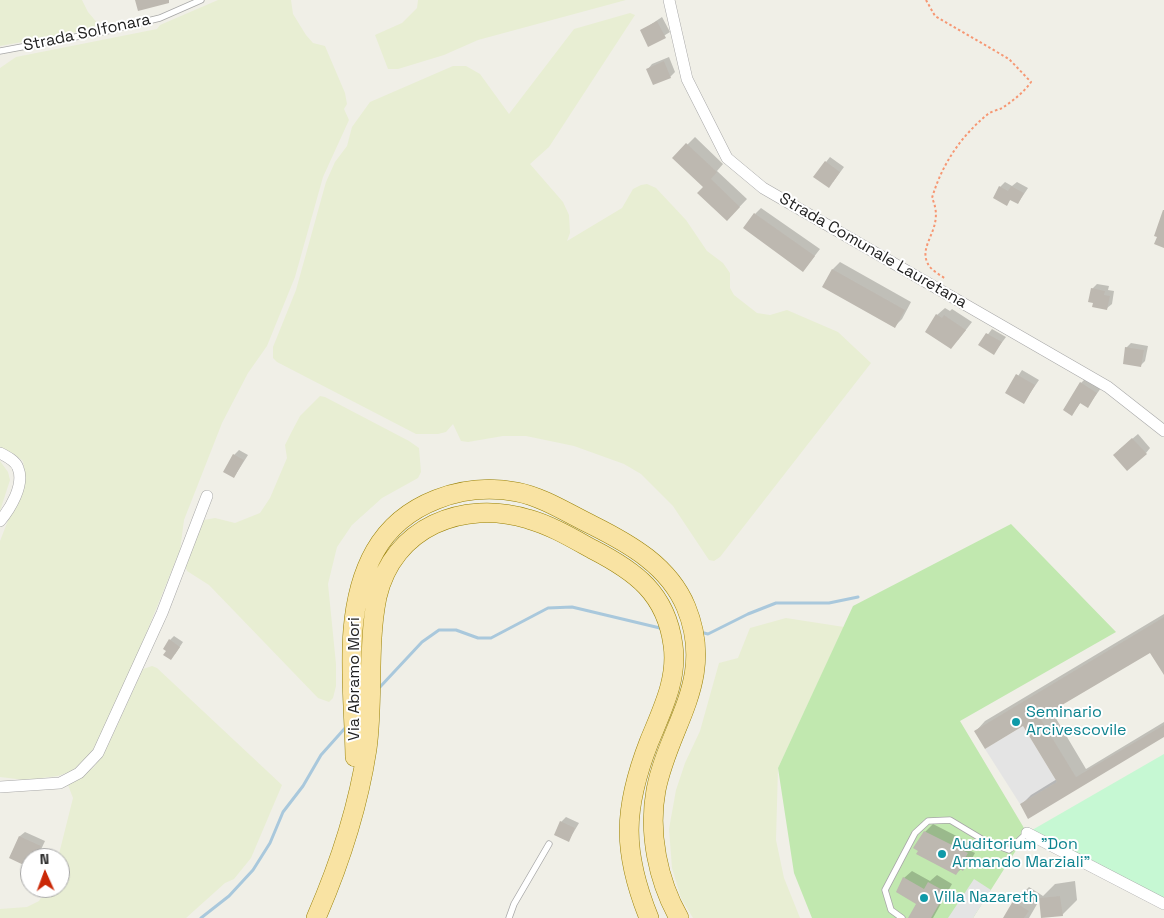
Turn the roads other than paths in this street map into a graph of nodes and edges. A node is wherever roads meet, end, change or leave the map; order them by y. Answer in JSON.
{"nodes":[{"id":1,"x":201,"y":0,"type":"edge"},
{"id":2,"x":669,"y":0,"type":"edge"},
{"id":3,"x":0,"y":52,"type":"edge"},
{"id":4,"x":1164,"y":431,"type":"edge"},
{"id":5,"x":0,"y":452,"type":"edge"},
{"id":6,"x":207,"y":496,"type":"dead end"},
{"id":7,"x":0,"y":520,"type":"edge"},
{"id":8,"x":0,"y":787,"type":"edge"},
{"id":9,"x":354,"y":818,"type":"junction"},
{"id":10,"x":1027,"y":833,"type":"joint"},
{"id":11,"x":549,"y":844,"type":"dead end"},
{"id":12,"x":1164,"y":904,"type":"edge"},
{"id":13,"x":316,"y":918,"type":"edge"},
{"id":14,"x":509,"y":918,"type":"edge"},
{"id":15,"x":649,"y":918,"type":"edge"},
{"id":16,"x":678,"y":918,"type":"edge"},
{"id":17,"x":902,"y":918,"type":"edge"}],
"edges":[{"from":1,"to":3,"type":"lane","name":"Strada Solfonara"},
{"from":2,"to":4,"type":"street","name":"Strada Comunale Lauretana"},
{"from":5,"to":7,"type":"street"},
{"from":6,"to":8,"type":"street"},
{"from":9,"to":13,"type":"main road","name":"Via Abramo Mori"},
{"from":9,"to":15,"type":"main road","name":"Via Abramo Mori"},
{"from":9,"to":16,"type":"main road","name":"Via Abramo Mori"},
{"from":10,"to":12,"type":"street"},
{"from":10,"to":17,"type":"lane"},
{"from":11,"to":14,"type":"lane"}]}
